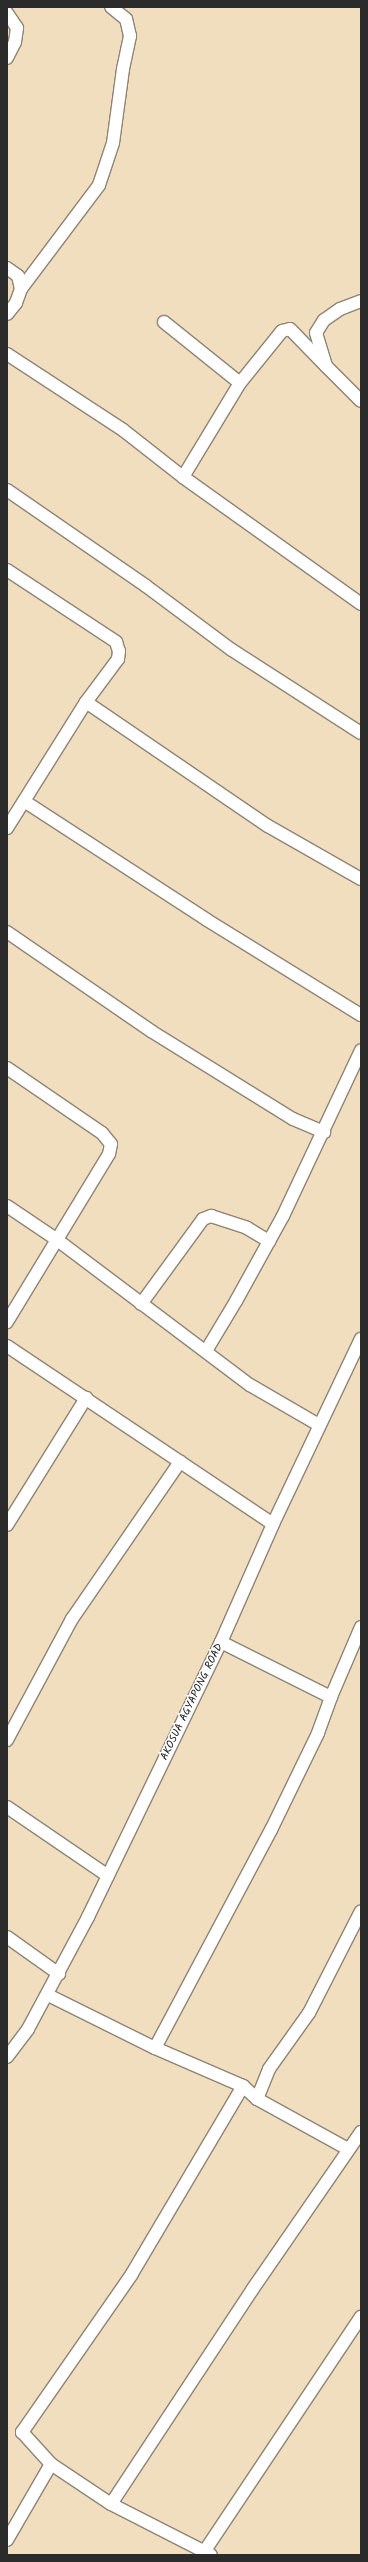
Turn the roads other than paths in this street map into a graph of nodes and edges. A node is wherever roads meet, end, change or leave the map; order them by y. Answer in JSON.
{"nodes":[{"id":1,"x":111,"y":7,"type":"edge"},
{"id":2,"x":7,"y":13,"type":"edge"},
{"id":3,"x":7,"y":58,"type":"edge"},
{"id":4,"x":7,"y":268,"type":"edge"},
{"id":5,"x":21,"y":289,"type":"junction"},
{"id":6,"x":361,"y":301,"type":"edge"},
{"id":7,"x":7,"y":314,"type":"edge"},
{"id":8,"x":164,"y":322,"type":"dead end"},
{"id":9,"x":7,"y":354,"type":"edge"},
{"id":10,"x":326,"y":366,"type":"junction"},
{"id":11,"x":240,"y":383,"type":"junction"},
{"id":12,"x":361,"y":401,"type":"edge"},
{"id":13,"x":184,"y":477,"type":"junction"},
{"id":14,"x":7,"y":490,"type":"edge"},
{"id":15,"x":7,"y":570,"type":"edge"},
{"id":16,"x":361,"y":604,"type":"edge"},
{"id":17,"x":86,"y":702,"type":"junction"},
{"id":18,"x":361,"y":733,"type":"edge"},
{"id":19,"x":24,"y":801,"type":"junction"},
{"id":20,"x":7,"y":828,"type":"edge"},
{"id":21,"x":361,"y":879,"type":"edge"},
{"id":22,"x":7,"y":932,"type":"edge"},
{"id":23,"x":361,"y":1015,"type":"edge"},
{"id":24,"x":361,"y":1050,"type":"edge"},
{"id":25,"x":7,"y":1068,"type":"edge"},
{"id":26,"x":324,"y":1132,"type":"junction"},
{"id":27,"x":7,"y":1206,"type":"edge"},
{"id":28,"x":56,"y":1239,"type":"junction"},
{"id":29,"x":269,"y":1241,"type":"junction"},
{"id":30,"x":141,"y":1304,"type":"junction"},
{"id":31,"x":7,"y":1322,"type":"edge"},
{"id":32,"x":361,"y":1339,"type":"edge"},
{"id":33,"x":7,"y":1346,"type":"edge"},
{"id":34,"x":206,"y":1351,"type":"junction"},
{"id":35,"x":86,"y":1398,"type":"junction"},
{"id":36,"x":320,"y":1425,"type":"junction"},
{"id":37,"x":180,"y":1462,"type":"junction"},
{"id":38,"x":7,"y":1524,"type":"edge"},
{"id":39,"x":273,"y":1524,"type":"junction"},
{"id":40,"x":361,"y":1627,"type":"edge"},
{"id":41,"x":221,"y":1642,"type":"junction"},
{"id":42,"x":330,"y":1697,"type":"junction"},
{"id":43,"x":7,"y":1740,"type":"edge"},
{"id":44,"x":7,"y":1807,"type":"edge"},
{"id":45,"x":108,"y":1876,"type":"junction"},
{"id":46,"x":361,"y":1911,"type":"edge"},
{"id":47,"x":7,"y":1937,"type":"edge"},
{"id":48,"x":59,"y":1974,"type":"junction"},
{"id":49,"x":48,"y":1995,"type":"junction"},
{"id":50,"x":155,"y":2048,"type":"junction"},
{"id":51,"x":7,"y":2057,"type":"edge"},
{"id":52,"x":243,"y":2086,"type":"junction"},
{"id":53,"x":257,"y":2100,"type":"junction"},
{"id":54,"x":361,"y":2132,"type":"edge"},
{"id":55,"x":348,"y":2150,"type":"junction"},
{"id":56,"x":361,"y":2317,"type":"edge"},
{"id":57,"x":52,"y":2464,"type":"junction"},
{"id":58,"x":111,"y":2504,"type":"junction"},
{"id":59,"x":7,"y":2540,"type":"edge"},
{"id":60,"x":208,"y":2554,"type":"edge"}],
"edges":[{"from":1,"to":5,"type":"street"},
{"from":2,"to":3,"type":"street"},
{"from":4,"to":5,"type":"street"},
{"from":5,"to":7,"type":"street"},
{"from":6,"to":10,"type":"street"},
{"from":8,"to":11,"type":"street"},
{"from":9,"to":13,"type":"street"},
{"from":10,"to":11,"type":"street"},
{"from":10,"to":12,"type":"street"},
{"from":11,"to":13,"type":"street"},
{"from":13,"to":16,"type":"street"},
{"from":14,"to":18,"type":"street"},
{"from":15,"to":17,"type":"street"},
{"from":17,"to":19,"type":"street"},
{"from":17,"to":21,"type":"street"},
{"from":19,"to":20,"type":"street"},
{"from":19,"to":23,"type":"street"},
{"from":22,"to":26,"type":"street"},
{"from":24,"to":26,"type":"street"},
{"from":25,"to":28,"type":"street"},
{"from":26,"to":29,"type":"street"},
{"from":27,"to":28,"type":"street"},
{"from":28,"to":30,"type":"street"},
{"from":28,"to":31,"type":"street"},
{"from":29,"to":30,"type":"street"},
{"from":29,"to":34,"type":"street"},
{"from":30,"to":34,"type":"street"},
{"from":32,"to":36,"type":"street","name":"AKOSUA AGYAPONG ROAD"},
{"from":33,"to":35,"type":"street"},
{"from":34,"to":36,"type":"street"},
{"from":35,"to":37,"type":"street"},
{"from":35,"to":38,"type":"street"},
{"from":36,"to":39,"type":"street","name":"AKOSUA AGYAPONG ROAD"},
{"from":37,"to":39,"type":"street"},
{"from":37,"to":43,"type":"street"},
{"from":39,"to":41,"type":"street","name":"AKOSUA AGYAPONG ROAD"},
{"from":40,"to":42,"type":"street"},
{"from":41,"to":42,"type":"street"},
{"from":41,"to":45,"type":"street","name":"AKOSUA AGYAPONG ROAD"},
{"from":42,"to":50,"type":"street"},
{"from":44,"to":45,"type":"street"},
{"from":45,"to":48,"type":"street","name":"AKOSUA AGYAPONG ROAD"},
{"from":46,"to":53,"type":"street"},
{"from":47,"to":48,"type":"street"},
{"from":48,"to":49,"type":"street","name":"AKOSUA AGYAPONG ROAD"},
{"from":49,"to":50,"type":"street"},
{"from":49,"to":51,"type":"street","name":"AKOSUA AGYAPONG ROAD"},
{"from":50,"to":52,"type":"street"},
{"from":52,"to":53,"type":"street"},
{"from":52,"to":57,"type":"street"},
{"from":53,"to":55,"type":"street"},
{"from":54,"to":55,"type":"street"},
{"from":55,"to":58,"type":"street"},
{"from":56,"to":60,"type":"street"},
{"from":57,"to":58,"type":"street"},
{"from":57,"to":59,"type":"street"},
{"from":58,"to":60,"type":"street"}]}
